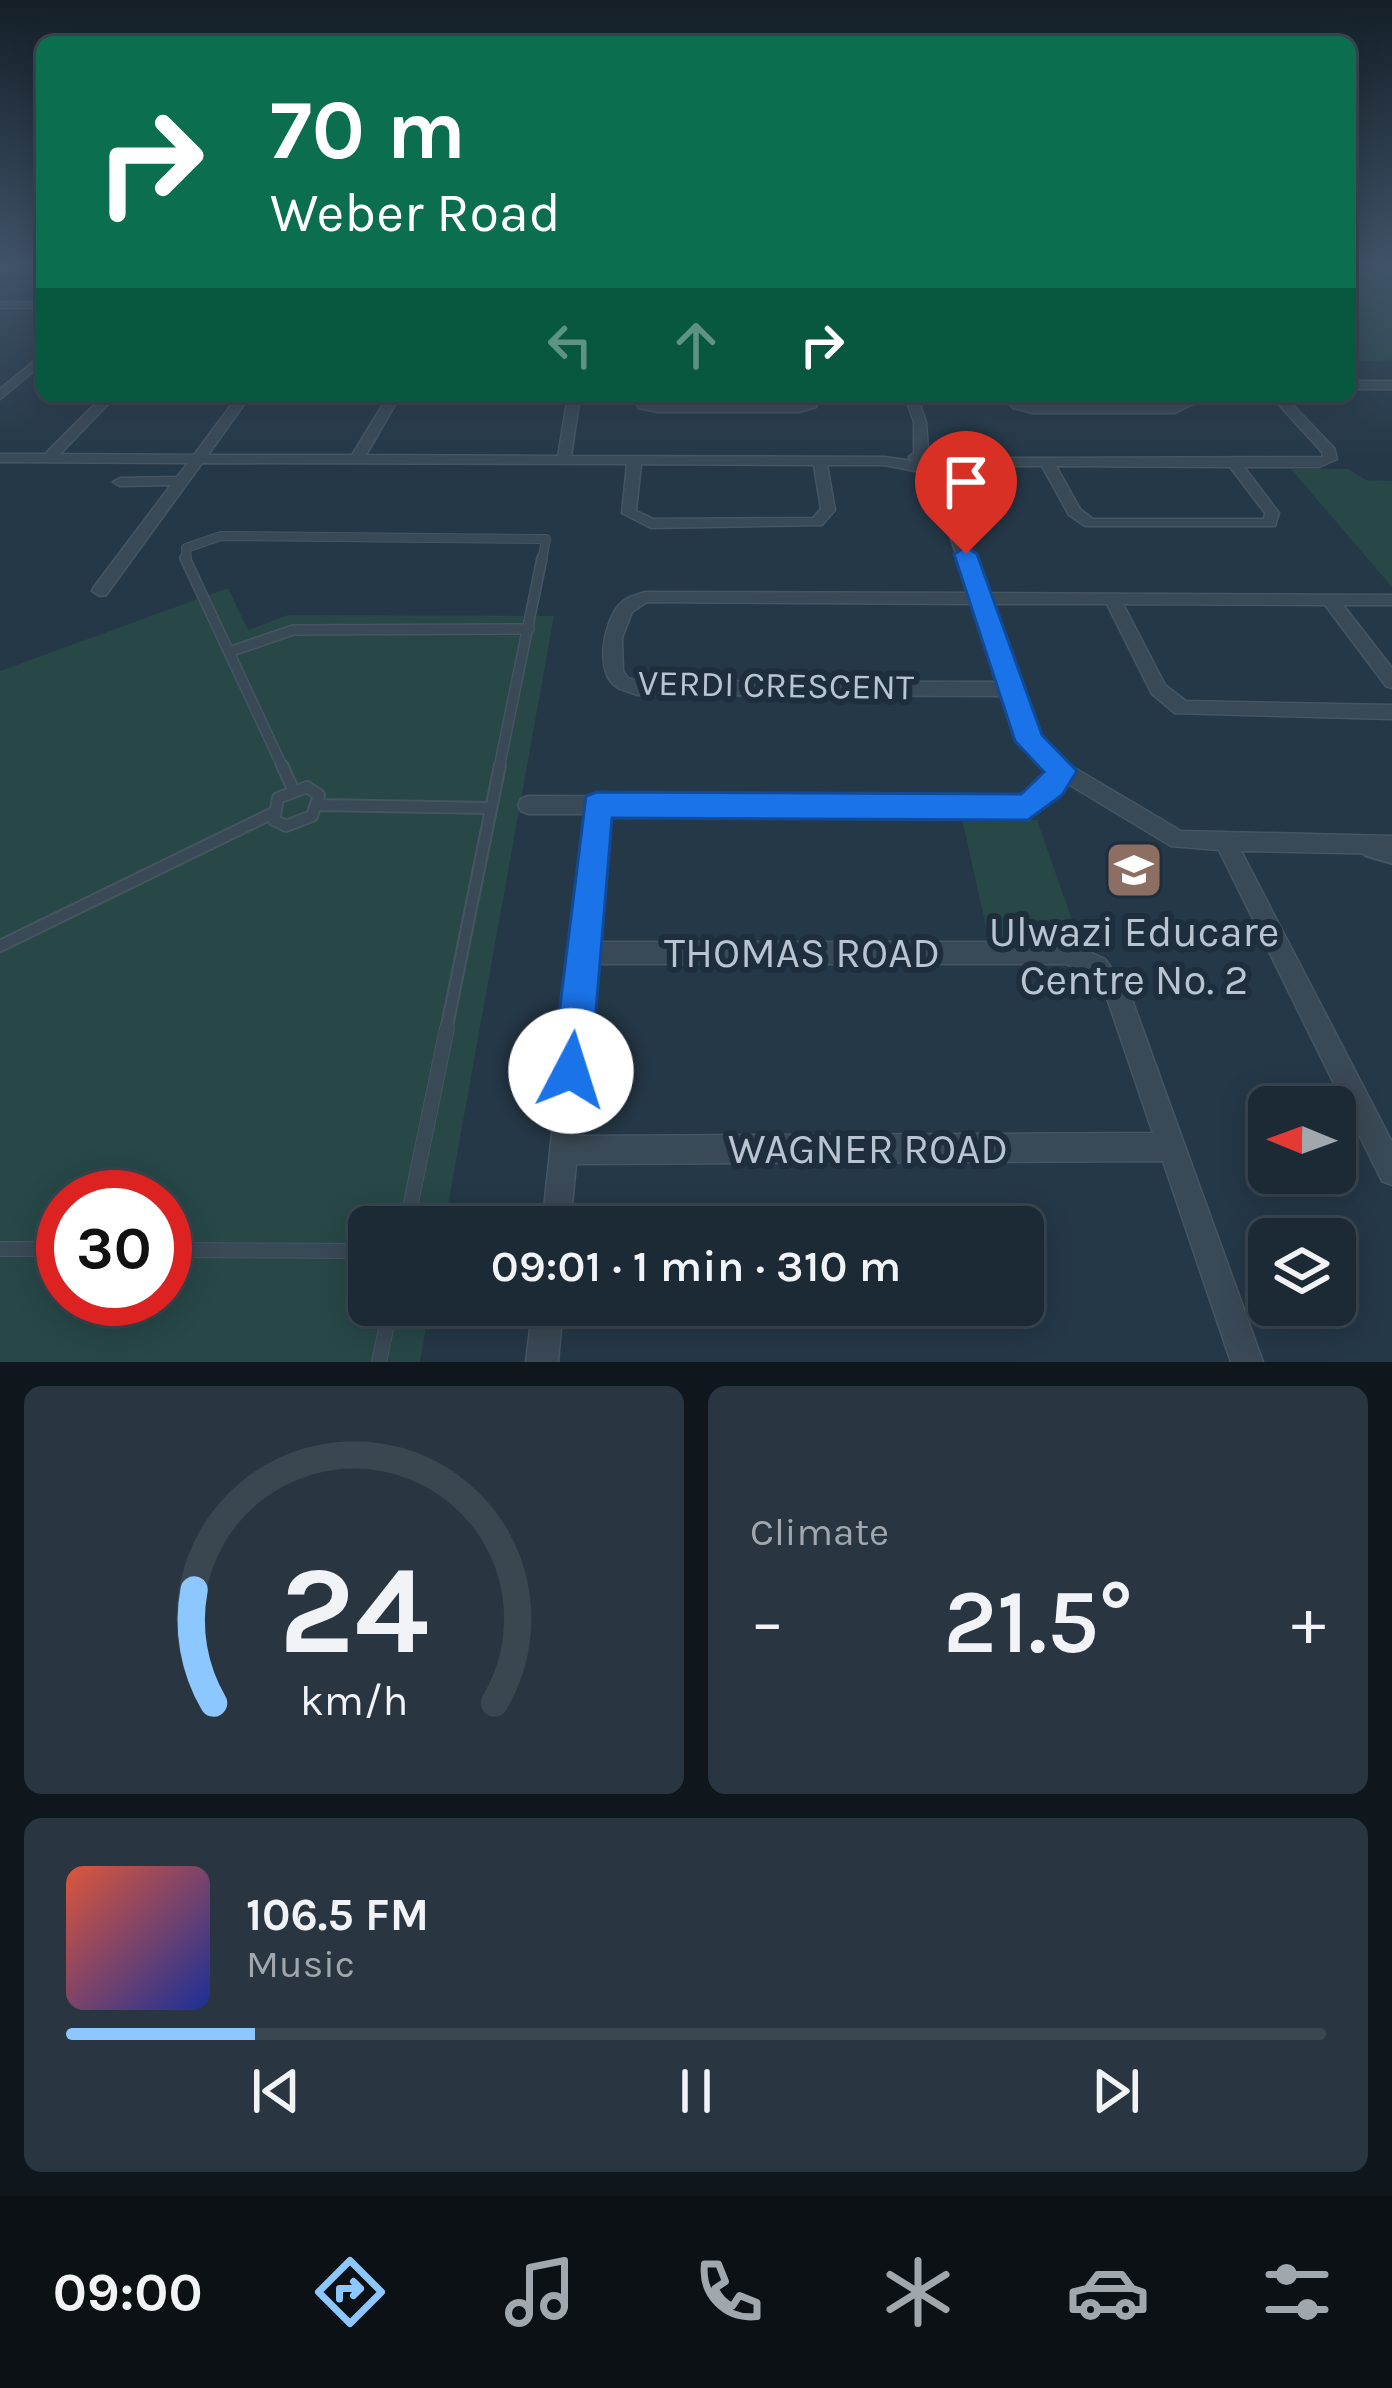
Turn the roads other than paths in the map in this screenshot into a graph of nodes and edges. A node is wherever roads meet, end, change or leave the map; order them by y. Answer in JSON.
{"nodes":[{"id":1,"x":36,"y":363,"type":"edge"},
{"id":2,"x":1356,"y":385,"type":"edge"},
{"id":3,"x":1371,"y":385,"type":"junction"},
{"id":4,"x":1392,"y":385,"type":"edge"},
{"id":5,"x":0,"y":395,"type":"edge"},
{"id":6,"x":104,"y":402,"type":"edge"},
{"id":7,"x":240,"y":402,"type":"edge"},
{"id":8,"x":390,"y":402,"type":"edge"},
{"id":9,"x":573,"y":402,"type":"edge"},
{"id":10,"x":642,"y":402,"type":"edge"},
{"id":11,"x":809,"y":402,"type":"edge"},
{"id":12,"x":913,"y":402,"type":"edge"},
{"id":13,"x":1015,"y":402,"type":"edge"},
{"id":14,"x":1186,"y":402,"type":"edge"},
{"id":15,"x":1283,"y":402,"type":"edge"},
{"id":16,"x":1392,"y":403,"type":"edge"},
{"id":17,"x":920,"y":422,"type":"junction"},
{"id":18,"x":0,"y":458,"type":"edge"},
{"id":19,"x":564,"y":459,"type":"junction"},
{"id":20,"x":47,"y":460,"type":"junction"},
{"id":21,"x":356,"y":460,"type":"junction"},
{"id":22,"x":200,"y":461,"type":"junction"},
{"id":23,"x":634,"y":461,"type":"junction"},
{"id":24,"x":820,"y":461,"type":"junction"},
{"id":25,"x":922,"y":461,"type":"junction"},
{"id":26,"x":946,"y":461,"type":"junction"},
{"id":27,"x":1047,"y":462,"type":"junction"},
{"id":28,"x":1233,"y":462,"type":"junction"},
{"id":29,"x":182,"y":481,"type":"junction"},
{"id":30,"x":120,"y":482,"type":"dead end"},
{"id":31,"x":951,"y":511,"type":"junction"},
{"id":32,"x":100,"y":591,"type":"dead end"},
{"id":33,"x":980,"y":598,"type":"junction"},
{"id":34,"x":1112,"y":598,"type":"junction"},
{"id":35,"x":1329,"y":599,"type":"junction"},
{"id":36,"x":1392,"y":600,"type":"edge"},
{"id":37,"x":529,"y":629,"type":"junction"},
{"id":38,"x":229,"y":652,"type":"junction"},
{"id":39,"x":1392,"y":681,"type":"edge"},
{"id":40,"x":1011,"y":689,"type":"junction"},
{"id":41,"x":1392,"y":712,"type":"edge"},
{"id":42,"x":1062,"y":771,"type":"junction"},
{"id":43,"x":293,"y":789,"type":"junction"},
{"id":44,"x":319,"y":805,"type":"junction"},
{"id":45,"x":528,"y":805,"type":"dead end"},
{"id":46,"x":597,"y":805,"type":"junction"},
{"id":47,"x":491,"y":808,"type":"junction"},
{"id":48,"x":272,"y":814,"type":"junction"},
{"id":49,"x":1226,"y":843,"type":"junction"},
{"id":50,"x":1345,"y":844,"type":"junction"},
{"id":51,"x":1392,"y":844,"type":"edge"},
{"id":52,"x":1392,"y":858,"type":"edge"},
{"id":53,"x":1274,"y":938,"type":"junction"},
{"id":54,"x":1241,"y":939,"type":"dead end"},
{"id":55,"x":0,"y":946,"type":"edge"},
{"id":56,"x":583,"y":952,"type":"junction"},
{"id":57,"x":1172,"y":1147,"type":"junction"},
{"id":58,"x":563,"y":1150,"type":"junction"},
{"id":59,"x":1392,"y":1171,"type":"edge"},
{"id":60,"x":410,"y":1206,"type":"edge"},
{"id":61,"x":558,"y":1206,"type":"edge"},
{"id":62,"x":0,"y":1249,"type":"edge"},
{"id":63,"x":36,"y":1250,"type":"edge"},
{"id":64,"x":192,"y":1250,"type":"edge"},
{"id":65,"x":348,"y":1251,"type":"edge"},
{"id":66,"x":387,"y":1326,"type":"edge"},
{"id":67,"x":546,"y":1326,"type":"edge"},
{"id":68,"x":379,"y":1362,"type":"edge"},
{"id":69,"x":542,"y":1362,"type":"edge"},
{"id":70,"x":1246,"y":1362,"type":"edge"}],
"edges":[{"from":1,"to":5,"type":"street"},
{"from":2,"to":3,"type":"street"},
{"from":3,"to":4,"type":"street"},
{"from":3,"to":16,"type":"street"},
{"from":6,"to":20,"type":"street"},
{"from":7,"to":22,"type":"street"},
{"from":8,"to":21,"type":"street"},
{"from":9,"to":19,"type":"street"},
{"from":10,"to":11,"type":"street"},
{"from":12,"to":17,"type":"street"},
{"from":13,"to":14,"type":"street"},
{"from":15,"to":28,"type":"street"},
{"from":17,"to":25,"type":"street"},
{"from":17,"to":26,"type":"street"},
{"from":18,"to":20,"type":"street"},
{"from":19,"to":21,"type":"street"},
{"from":19,"to":23,"type":"street"},
{"from":20,"to":22,"type":"street"},
{"from":21,"to":22,"type":"street"},
{"from":22,"to":29,"type":"street"},
{"from":23,"to":24,"type":"street"},
{"from":23,"to":24,"type":"street"},
{"from":24,"to":25,"type":"street"},
{"from":25,"to":26,"type":"street"},
{"from":25,"to":31,"type":"street"},
{"from":26,"to":27,"type":"street"},
{"from":26,"to":31,"type":"street"},
{"from":27,"to":28,"type":"street"},
{"from":27,"to":28,"type":"street"},
{"from":29,"to":30,"type":"street"},
{"from":29,"to":32,"type":"street"},
{"from":31,"to":33,"type":"street"},
{"from":33,"to":34,"type":"street"},
{"from":33,"to":40,"type":"street"},
{"from":33,"to":40,"type":"street","name":"VERDI CRESCENT"},
{"from":34,"to":35,"type":"street"},
{"from":34,"to":41,"type":"street"},
{"from":35,"to":36,"type":"street"},
{"from":35,"to":39,"type":"street"},
{"from":37,"to":38,"type":"lane"},
{"from":37,"to":38,"type":"lane"},
{"from":37,"to":47,"type":"lane"},
{"from":38,"to":43,"type":"lane"},
{"from":40,"to":42,"type":"street"},
{"from":42,"to":46,"type":"street"},
{"from":42,"to":49,"type":"street"},
{"from":43,"to":44,"type":"lane"},
{"from":43,"to":48,"type":"lane"},
{"from":44,"to":47,"type":"lane"},
{"from":44,"to":48,"type":"lane"},
{"from":45,"to":46,"type":"street"},
{"from":46,"to":56,"type":"street"},
{"from":47,"to":60,"type":"lane"},
{"from":48,"to":55,"type":"lane"},
{"from":49,"to":50,"type":"street"},
{"from":49,"to":53,"type":"street"},
{"from":50,"to":51,"type":"street"},
{"from":50,"to":52,"type":"lane"},
{"from":53,"to":54,"type":"lane"},
{"from":53,"to":59,"type":"street"},
{"from":56,"to":57,"type":"street","name":"THOMAS ROAD"},
{"from":56,"to":58,"type":"street"},
{"from":57,"to":58,"type":"street","name":"WAGNER ROAD"},
{"from":57,"to":70,"type":"street","name":"THOMAS ROAD"},
{"from":58,"to":61,"type":"street"},
{"from":62,"to":63,"type":"lane"},
{"from":64,"to":65,"type":"lane"},
{"from":66,"to":68,"type":"lane"},
{"from":67,"to":69,"type":"street"}]}
